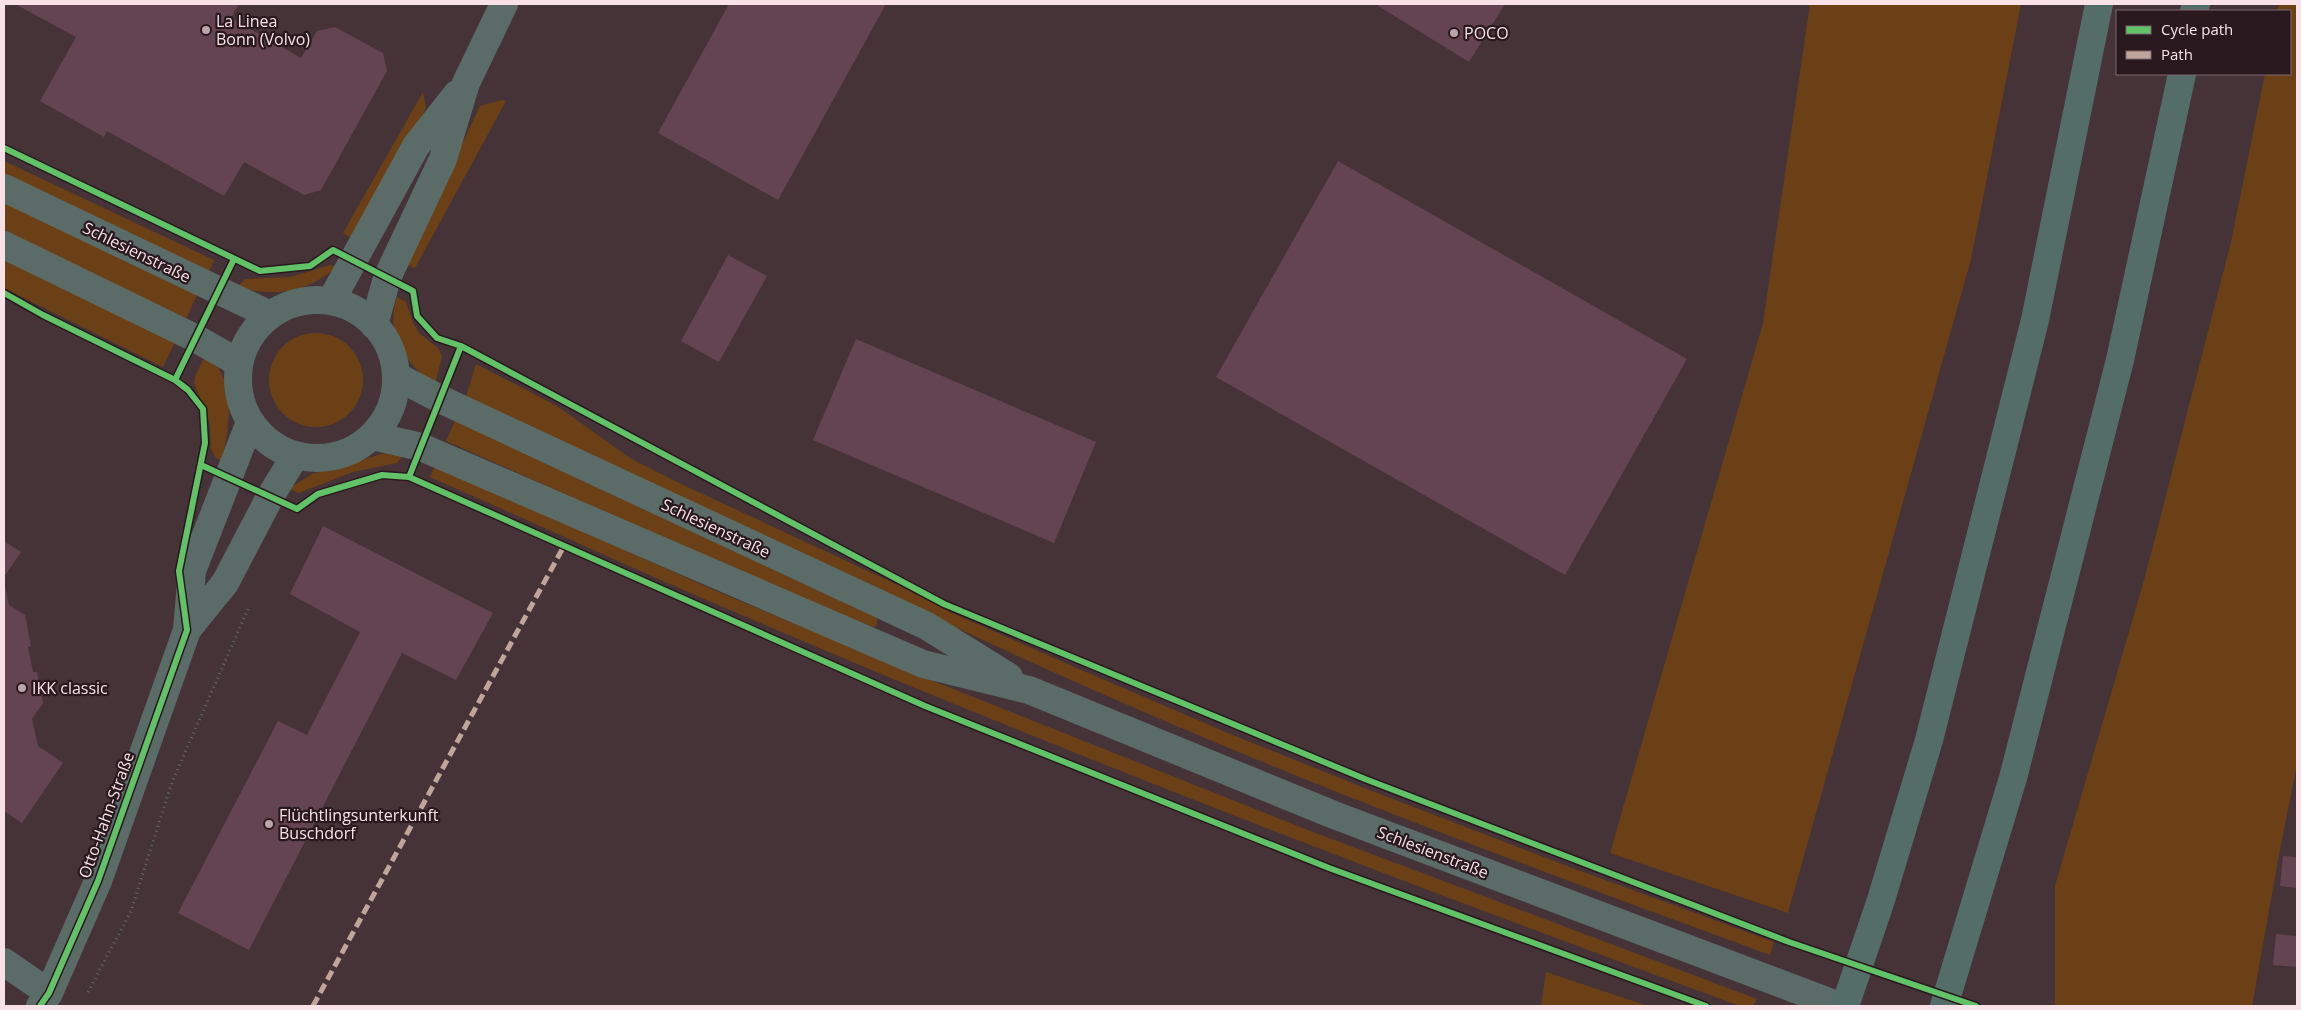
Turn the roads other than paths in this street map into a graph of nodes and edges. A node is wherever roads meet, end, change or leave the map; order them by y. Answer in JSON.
{"nodes":[{"id":1,"x":504,"y":4,"type":"edge"},
{"id":2,"x":2099,"y":4,"type":"edge"},
{"id":3,"x":2182,"y":75,"type":"edge"},
{"id":4,"x":466,"y":83,"type":"junction"},
{"id":5,"x":4,"y":188,"type":"edge"},
{"id":6,"x":4,"y":245,"type":"edge"},
{"id":7,"x":331,"y":301,"type":"junction"},
{"id":8,"x":270,"y":315,"type":"junction"},
{"id":9,"x":374,"y":325,"type":"junction"},
{"id":10,"x":239,"y":363,"type":"junction"},
{"id":11,"x":396,"y":376,"type":"junction"},
{"id":12,"x":250,"y":422,"type":"junction"},
{"id":13,"x":373,"y":436,"type":"junction"},
{"id":14,"x":295,"y":456,"type":"junction"},
{"id":15,"x":187,"y":630,"type":"junction"},
{"id":16,"x":1029,"y":690,"type":"junction"},
{"id":17,"x":4,"y":962,"type":"edge"},
{"id":18,"x":44,"y":1000,"type":"edge"},
{"id":19,"x":1840,"y":1006,"type":"edge"},
{"id":20,"x":1845,"y":1006,"type":"edge"},
{"id":21,"x":1944,"y":1006,"type":"edge"}],
"edges":[{"from":1,"to":4,"type":"street"},
{"from":2,"to":20,"type":"highway"},
{"from":3,"to":21,"type":"highway"},
{"from":4,"to":7,"type":"street"},
{"from":4,"to":9,"type":"street"},
{"from":5,"to":8,"type":"street","name":"Schlesienstraße"},
{"from":6,"to":10,"type":"street"},
{"from":7,"to":8,"type":"street"},
{"from":7,"to":9,"type":"street"},
{"from":8,"to":10,"type":"street"},
{"from":9,"to":11,"type":"street"},
{"from":10,"to":12,"type":"street"},
{"from":11,"to":13,"type":"street"},
{"from":11,"to":16,"type":"street","name":"Schlesienstraße"},
{"from":12,"to":14,"type":"street"},
{"from":12,"to":15,"type":"street","name":"Otto-Hahn-Straße"},
{"from":13,"to":14,"type":"street"},
{"from":13,"to":16,"type":"street","name":"Schlesienstraße"},
{"from":14,"to":15,"type":"street","name":"Otto-Hahn-Straße"},
{"from":15,"to":18,"type":"street","name":"Otto-Hahn-Straße"},
{"from":16,"to":19,"type":"street","name":"Schlesienstraße"},
{"from":17,"to":18,"type":"street"}]}
